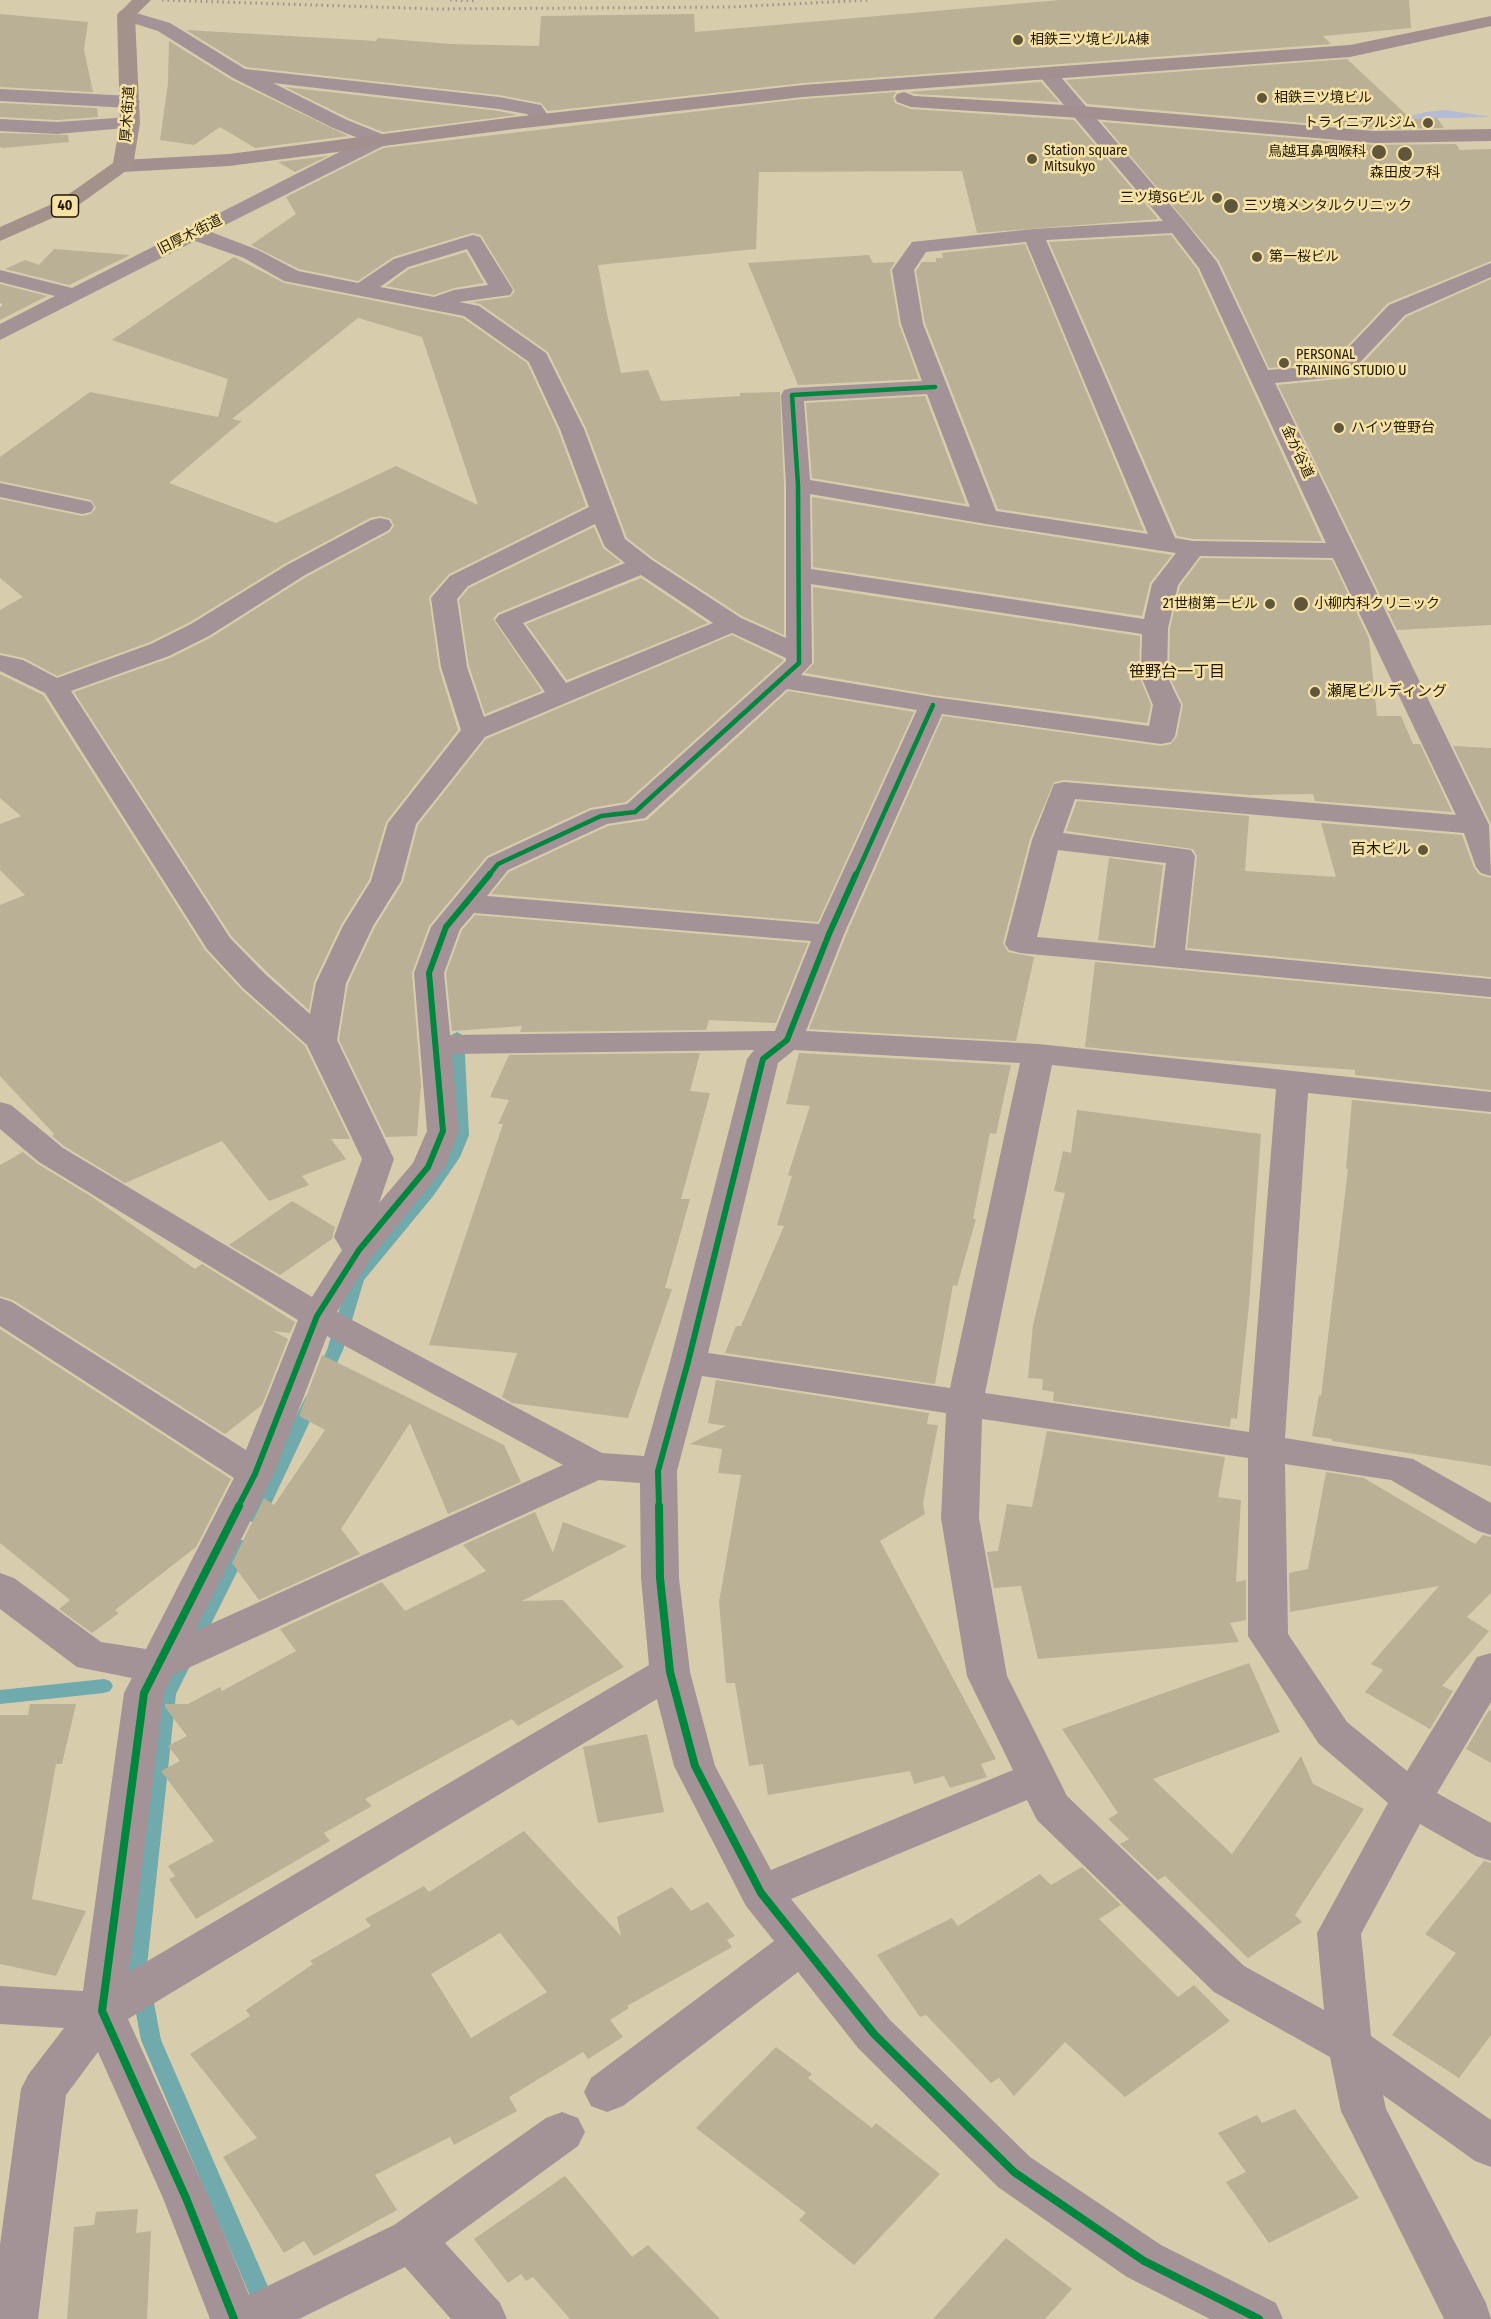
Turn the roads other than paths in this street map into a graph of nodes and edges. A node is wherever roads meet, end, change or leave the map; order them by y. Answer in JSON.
{"nodes":[{"id":1,"x":142,"y":0,"type":"edge"},
{"id":2,"x":126,"y":15,"type":"junction"},
{"id":3,"x":1491,"y":21,"type":"edge"},
{"id":4,"x":1047,"y":73,"type":"junction"},
{"id":5,"x":240,"y":74,"type":"junction"},
{"id":6,"x":891,"y":85,"type":"junction"},
{"id":7,"x":0,"y":95,"type":"edge"},
{"id":8,"x":130,"y":102,"type":"junction"},
{"id":9,"x":1081,"y":112,"type":"junction"},
{"id":10,"x":541,"y":120,"type":"junction"},
{"id":11,"x":130,"y":123,"type":"junction"},
{"id":12,"x":0,"y":125,"type":"edge"},
{"id":13,"x":1491,"y":135,"type":"edge"},
{"id":14,"x":380,"y":140,"type":"junction"},
{"id":15,"x":123,"y":166,"type":"junction"},
{"id":16,"x":1178,"y":226,"type":"junction"},
{"id":17,"x":193,"y":233,"type":"junction"},
{"id":18,"x":0,"y":235,"type":"edge"},
{"id":19,"x":1034,"y":235,"type":"junction"},
{"id":20,"x":1491,"y":269,"type":"edge"},
{"id":21,"x":0,"y":276,"type":"edge"},
{"id":22,"x":363,"y":289,"type":"junction"},
{"id":23,"x":72,"y":294,"type":"junction"},
{"id":24,"x":440,"y":303,"type":"junction"},
{"id":25,"x":0,"y":333,"type":"edge"},
{"id":26,"x":1261,"y":377,"type":"junction"},
{"id":27,"x":935,"y":387,"type":"junction"},
{"id":28,"x":798,"y":486,"type":"junction"},
{"id":29,"x":0,"y":490,"type":"edge"},
{"id":30,"x":82,"y":507,"type":"dead end"},
{"id":31,"x":603,"y":510,"type":"junction"},
{"id":32,"x":986,"y":517,"type":"junction"},
{"id":33,"x":380,"y":525,"type":"dead end"},
{"id":34,"x":1165,"y":544,"type":"junction"},
{"id":35,"x":1194,"y":548,"type":"junction"},
{"id":36,"x":1342,"y":551,"type":"junction"},
{"id":37,"x":643,"y":565,"type":"junction"},
{"id":38,"x":800,"y":575,"type":"junction"},
{"id":39,"x":732,"y":624,"type":"junction"},
{"id":40,"x":1155,"y":628,"type":"junction"},
{"id":41,"x":0,"y":663,"type":"edge"},
{"id":42,"x":791,"y":667,"type":"junction"},
{"id":43,"x":55,"y":688,"type":"junction"},
{"id":44,"x":560,"y":694,"type":"junction"},
{"id":45,"x":933,"y":705,"type":"junction"},
{"id":46,"x":475,"y":731,"type":"junction"},
{"id":47,"x":1475,"y":825,"type":"junction"},
{"id":48,"x":1046,"y":840,"type":"junction"},
{"id":49,"x":1491,"y":867,"type":"edge"},
{"id":50,"x":465,"y":903,"type":"junction"},
{"id":51,"x":829,"y":934,"type":"junction"},
{"id":52,"x":1169,"y":957,"type":"junction"},
{"id":53,"x":1491,"y":988,"type":"edge"},
{"id":54,"x":321,"y":1040,"type":"junction"},
{"id":55,"x":787,"y":1040,"type":"junction"},
{"id":56,"x":436,"y":1045,"type":"junction"},
{"id":57,"x":1038,"y":1054,"type":"junction"},
{"id":58,"x":1293,"y":1082,"type":"junction"},
{"id":59,"x":1491,"y":1102,"type":"edge"},
{"id":60,"x":0,"y":1112,"type":"edge"},
{"id":61,"x":359,"y":1250,"type":"junction"},
{"id":62,"x":0,"y":1310,"type":"edge"},
{"id":63,"x":316,"y":1316,"type":"junction"},
{"id":64,"x":688,"y":1362,"type":"junction"},
{"id":65,"x":965,"y":1401,"type":"junction"},
{"id":66,"x":1266,"y":1448,"type":"junction"},
{"id":67,"x":595,"y":1466,"type":"junction"},
{"id":68,"x":658,"y":1471,"type":"junction"},
{"id":69,"x":255,"y":1474,"type":"junction"},
{"id":70,"x":1491,"y":1521,"type":"edge"},
{"id":71,"x":0,"y":1588,"type":"edge"},
{"id":72,"x":155,"y":1666,"type":"junction"},
{"id":73,"x":1491,"y":1668,"type":"edge"},
{"id":74,"x":670,"y":1672,"type":"junction"},
{"id":75,"x":1037,"y":1778,"type":"junction"},
{"id":76,"x":1412,"y":1798,"type":"junction"},
{"id":77,"x":1491,"y":1844,"type":"edge"},
{"id":78,"x":761,"y":1893,"type":"junction"},
{"id":79,"x":803,"y":1943,"type":"junction"},
{"id":80,"x":0,"y":2005,"type":"edge"},
{"id":81,"x":102,"y":2011,"type":"junction"},
{"id":82,"x":1350,"y":2046,"type":"junction"},
{"id":83,"x":607,"y":2092,"type":"dead end"},
{"id":84,"x":562,"y":2132,"type":"dead end"},
{"id":85,"x":1491,"y":2146,"type":"edge"},
{"id":86,"x":411,"y":2240,"type":"junction"},
{"id":87,"x":14,"y":2319,"type":"edge"},
{"id":88,"x":234,"y":2319,"type":"edge"},
{"id":89,"x":250,"y":2319,"type":"edge"},
{"id":90,"x":483,"y":2319,"type":"edge"},
{"id":91,"x":1258,"y":2319,"type":"edge"},
{"id":92,"x":1469,"y":2319,"type":"edge"}],
"edges":[{"from":1,"to":2,"type":"main road"},
{"from":2,"to":5,"type":"street"},
{"from":2,"to":8,"type":"main road","name":"厚木街道"},
{"from":3,"to":4,"type":"street"},
{"from":4,"to":6,"type":"street"},
{"from":4,"to":9,"type":"street","name":"金が谷道"},
{"from":5,"to":10,"type":"street"},
{"from":5,"to":14,"type":"street"},
{"from":6,"to":9,"type":"street"},
{"from":6,"to":10,"type":"street"},
{"from":7,"to":8,"type":"street"},
{"from":8,"to":11,"type":"main road","name":"厚木街道"},
{"from":9,"to":13,"type":"street"},
{"from":9,"to":16,"type":"street","name":"金が谷道"},
{"from":10,"to":14,"type":"street"},
{"from":11,"to":12,"type":"street"},
{"from":11,"to":15,"type":"main road","name":"厚木街道"},
{"from":14,"to":15,"type":"street"},
{"from":14,"to":17,"type":"street","name":"旧厚木街道"},
{"from":15,"to":18,"type":"main road","number":"40"},
{"from":16,"to":19,"type":"street"},
{"from":16,"to":26,"type":"street","name":"金が谷道"},
{"from":17,"to":22,"type":"street"},
{"from":17,"to":23,"type":"street","name":"旧厚木街道"},
{"from":19,"to":27,"type":"street"},
{"from":19,"to":34,"type":"street"},
{"from":20,"to":26,"type":"street"},
{"from":21,"to":23,"type":"street"},
{"from":22,"to":24,"type":"street"},
{"from":22,"to":24,"type":"street"},
{"from":23,"to":25,"type":"street","name":"旧厚木街道"},
{"from":24,"to":31,"type":"street"},
{"from":26,"to":36,"type":"street","name":"金が谷道"},
{"from":27,"to":28,"type":"street"},
{"from":27,"to":32,"type":"street"},
{"from":28,"to":32,"type":"street"},
{"from":28,"to":38,"type":"street"},
{"from":29,"to":30,"type":"street"},
{"from":31,"to":37,"type":"street"},
{"from":31,"to":46,"type":"street"},
{"from":32,"to":34,"type":"street"},
{"from":33,"to":43,"type":"street"},
{"from":34,"to":35,"type":"street"},
{"from":35,"to":36,"type":"street"},
{"from":35,"to":40,"type":"street"},
{"from":36,"to":47,"type":"street","name":"金が谷道"},
{"from":37,"to":39,"type":"street"},
{"from":37,"to":44,"type":"street"},
{"from":38,"to":40,"type":"street"},
{"from":38,"to":42,"type":"street"},
{"from":39,"to":42,"type":"street"},
{"from":39,"to":44,"type":"street"},
{"from":40,"to":45,"type":"street"},
{"from":41,"to":43,"type":"street"},
{"from":42,"to":45,"type":"street"},
{"from":42,"to":50,"type":"street"},
{"from":43,"to":54,"type":"street"},
{"from":44,"to":46,"type":"street"},
{"from":45,"to":51,"type":"street"},
{"from":46,"to":54,"type":"street"},
{"from":47,"to":48,"type":"street"},
{"from":47,"to":49,"type":"street","name":"金が谷道"},
{"from":48,"to":52,"type":"street"},
{"from":48,"to":52,"type":"street"},
{"from":50,"to":51,"type":"street"},
{"from":50,"to":56,"type":"street"},
{"from":51,"to":55,"type":"street"},
{"from":52,"to":53,"type":"street"},
{"from":54,"to":61,"type":"street"},
{"from":55,"to":56,"type":"street"},
{"from":55,"to":57,"type":"street"},
{"from":55,"to":64,"type":"street"},
{"from":56,"to":61,"type":"street"},
{"from":57,"to":58,"type":"street"},
{"from":57,"to":65,"type":"street"},
{"from":58,"to":59,"type":"street"},
{"from":58,"to":66,"type":"street"},
{"from":60,"to":63,"type":"street"},
{"from":61,"to":63,"type":"street"},
{"from":62,"to":69,"type":"street"},
{"from":63,"to":67,"type":"street"},
{"from":63,"to":69,"type":"street"},
{"from":64,"to":65,"type":"street"},
{"from":64,"to":68,"type":"street"},
{"from":65,"to":66,"type":"street"},
{"from":65,"to":75,"type":"street"},
{"from":66,"to":70,"type":"street"},
{"from":66,"to":76,"type":"street"},
{"from":67,"to":68,"type":"street"},
{"from":67,"to":72,"type":"street"},
{"from":68,"to":74,"type":"street"},
{"from":69,"to":72,"type":"street"},
{"from":71,"to":72,"type":"street"},
{"from":72,"to":81,"type":"street"},
{"from":73,"to":76,"type":"street"},
{"from":74,"to":78,"type":"street"},
{"from":74,"to":81,"type":"street"},
{"from":75,"to":78,"type":"street"},
{"from":75,"to":82,"type":"street"},
{"from":76,"to":77,"type":"street"},
{"from":76,"to":82,"type":"street"},
{"from":78,"to":79,"type":"street"},
{"from":79,"to":83,"type":"street"},
{"from":79,"to":91,"type":"street"},
{"from":80,"to":81,"type":"street"},
{"from":81,"to":87,"type":"street"},
{"from":81,"to":88,"type":"street"},
{"from":82,"to":85,"type":"street"},
{"from":82,"to":92,"type":"street"},
{"from":84,"to":86,"type":"street"},
{"from":86,"to":89,"type":"street"},
{"from":86,"to":90,"type":"street"}]}
